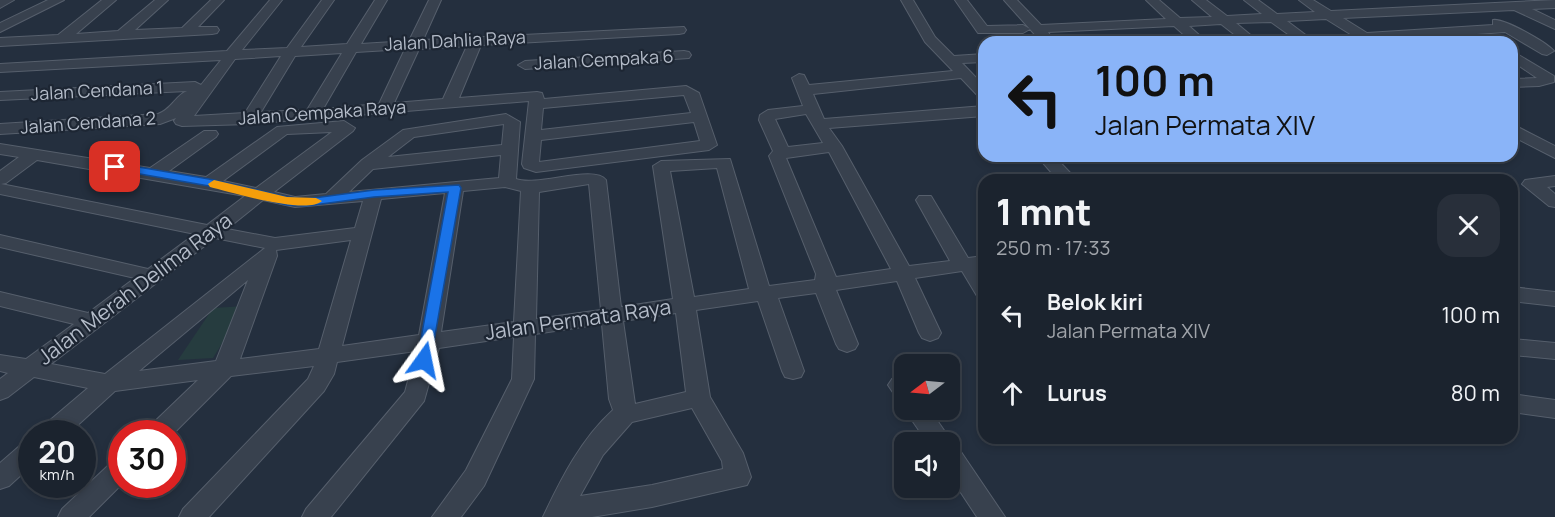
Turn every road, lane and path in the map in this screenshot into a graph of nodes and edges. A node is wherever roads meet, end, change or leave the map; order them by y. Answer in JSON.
{"nodes":[{"id":1,"x":8,"y":0,"type":"edge"},
{"id":2,"x":58,"y":0,"type":"edge"},
{"id":3,"x":110,"y":0,"type":"edge"},
{"id":4,"x":162,"y":0,"type":"edge"},
{"id":5,"x":218,"y":0,"type":"edge"},
{"id":6,"x":266,"y":0,"type":"edge"},
{"id":7,"x":276,"y":0,"type":"edge"},
{"id":8,"x":328,"y":0,"type":"edge"},
{"id":9,"x":381,"y":0,"type":"edge"},
{"id":10,"x":435,"y":0,"type":"edge"},
{"id":11,"x":908,"y":0,"type":"edge"},
{"id":12,"x":961,"y":0,"type":"edge"},
{"id":13,"x":1010,"y":0,"type":"edge"},
{"id":14,"x":1152,"y":0,"type":"edge"},
{"id":15,"x":1198,"y":0,"type":"edge"},
{"id":16,"x":1250,"y":0,"type":"edge"},
{"id":17,"x":1305,"y":0,"type":"edge"},
{"id":18,"x":1360,"y":0,"type":"edge"},
{"id":19,"x":1454,"y":0,"type":"edge"},
{"id":20,"x":1555,"y":1,"type":"edge"},
{"id":21,"x":1511,"y":3,"type":"edge"},
{"id":22,"x":0,"y":4,"type":"edge"},
{"id":23,"x":1469,"y":8,"type":"junction"},
{"id":24,"x":1381,"y":12,"type":"junction"},
{"id":25,"x":1327,"y":15,"type":"junction"},
{"id":26,"x":1274,"y":17,"type":"junction"},
{"id":27,"x":1224,"y":20,"type":"junction"},
{"id":28,"x":1177,"y":22,"type":"junction"},
{"id":29,"x":1555,"y":25,"type":"edge"},
{"id":30,"x":0,"y":28,"type":"edge"},
{"id":31,"x":1509,"y":28,"type":"junction"},
{"id":32,"x":1023,"y":29,"type":"dead end"},
{"id":33,"x":1038,"y":29,"type":"junction"},
{"id":34,"x":212,"y":30,"type":"dead end"},
{"id":35,"x":679,"y":30,"type":"dead end"},
{"id":36,"x":186,"y":31,"type":"junction"},
{"id":37,"x":122,"y":35,"type":"junction"},
{"id":38,"x":1043,"y":36,"type":"edge"},
{"id":39,"x":1193,"y":36,"type":"edge"},
{"id":40,"x":1244,"y":36,"type":"edge"},
{"id":41,"x":1300,"y":36,"type":"edge"},
{"id":42,"x":1363,"y":36,"type":"edge"},
{"id":43,"x":1406,"y":36,"type":"edge"},
{"id":44,"x":94,"y":37,"type":"junction"},
{"id":45,"x":78,"y":38,"type":"junction"},
{"id":46,"x":531,"y":38,"type":"junction"},
{"id":47,"x":60,"y":39,"type":"junction"},
{"id":48,"x":476,"y":40,"type":"junction"},
{"id":49,"x":0,"y":42,"type":"edge"},
{"id":50,"x":413,"y":44,"type":"junction"},
{"id":51,"x":353,"y":47,"type":"junction"},
{"id":52,"x":292,"y":50,"type":"junction"},
{"id":53,"x":1518,"y":53,"type":"edge"},
{"id":54,"x":225,"y":54,"type":"junction"},
{"id":55,"x":684,"y":56,"type":"dead end"},
{"id":56,"x":978,"y":58,"type":"edge"},
{"id":57,"x":1518,"y":58,"type":"edge"},
{"id":58,"x":951,"y":60,"type":"junction"},
{"id":59,"x":61,"y":65,"type":"junction"},
{"id":60,"x":44,"y":66,"type":"junction"},
{"id":61,"x":0,"y":68,"type":"edge"},
{"id":62,"x":962,"y":74,"type":"junction"},
{"id":63,"x":522,"y":81,"type":"junction"},
{"id":64,"x":1518,"y":83,"type":"edge"},
{"id":65,"x":540,"y":84,"type":"junction"},
{"id":66,"x":195,"y":86,"type":"junction"},
{"id":67,"x":978,"y":89,"type":"edge"},
{"id":68,"x":0,"y":96,"type":"edge"},
{"id":69,"x":449,"y":103,"type":"junction"},
{"id":70,"x":384,"y":109,"type":"junction"},
{"id":71,"x":978,"y":111,"type":"edge"},
{"id":72,"x":312,"y":114,"type":"junction"},
{"id":73,"x":698,"y":117,"type":"junction"},
{"id":74,"x":815,"y":117,"type":"junction"},
{"id":75,"x":249,"y":119,"type":"junction"},
{"id":76,"x":0,"y":129,"type":"edge"},
{"id":77,"x":1518,"y":132,"type":"edge"},
{"id":78,"x":210,"y":134,"type":"dead end"},
{"id":79,"x":533,"y":136,"type":"junction"},
{"id":80,"x":834,"y":146,"type":"junction"},
{"id":81,"x":0,"y":149,"type":"edge"},
{"id":82,"x":508,"y":149,"type":"junction"},
{"id":83,"x":782,"y":153,"type":"junction"},
{"id":84,"x":1555,"y":153,"type":"edge"},
{"id":85,"x":34,"y":154,"type":"junction"},
{"id":86,"x":701,"y":155,"type":"junction"},
{"id":87,"x":1051,"y":162,"type":"edge"},
{"id":88,"x":368,"y":164,"type":"junction"},
{"id":89,"x":155,"y":173,"type":"junction"},
{"id":90,"x":1062,"y":174,"type":"edge"},
{"id":91,"x":0,"y":179,"type":"edge"},
{"id":92,"x":1555,"y":181,"type":"edge"},
{"id":93,"x":507,"y":182,"type":"junction"},
{"id":94,"x":209,"y":183,"type":"junction"},
{"id":95,"x":530,"y":187,"type":"junction"},
{"id":96,"x":455,"y":188,"type":"junction"},
{"id":97,"x":0,"y":189,"type":"edge"},
{"id":98,"x":374,"y":194,"type":"junction"},
{"id":99,"x":258,"y":195,"type":"junction"},
{"id":100,"x":330,"y":200,"type":"junction"},
{"id":101,"x":925,"y":200,"type":"dead end"},
{"id":102,"x":1555,"y":202,"type":"edge"},
{"id":103,"x":209,"y":232,"type":"junction"},
{"id":104,"x":363,"y":233,"type":"junction"},
{"id":105,"x":0,"y":241,"type":"edge"},
{"id":106,"x":272,"y":248,"type":"junction"},
{"id":107,"x":971,"y":264,"type":"edge"},
{"id":108,"x":903,"y":273,"type":"junction"},
{"id":109,"x":152,"y":276,"type":"junction"},
{"id":110,"x":978,"y":279,"type":"edge"},
{"id":111,"x":824,"y":286,"type":"junction"},
{"id":112,"x":764,"y":294,"type":"junction"},
{"id":113,"x":1518,"y":295,"type":"edge"},
{"id":114,"x":0,"y":299,"type":"edge"},
{"id":115,"x":1555,"y":299,"type":"edge"},
{"id":116,"x":684,"y":305,"type":"junction"},
{"id":117,"x":611,"y":316,"type":"junction"},
{"id":118,"x":91,"y":321,"type":"junction"},
{"id":119,"x":525,"y":328,"type":"junction"},
{"id":120,"x":930,"y":333,"type":"dead end"},
{"id":121,"x":429,"y":342,"type":"junction"},
{"id":122,"x":847,"y":344,"type":"dead end"},
{"id":123,"x":1518,"y":348,"type":"edge"},
{"id":124,"x":1555,"y":351,"type":"edge"},
{"id":125,"x":327,"y":356,"type":"junction"},
{"id":126,"x":0,"y":363,"type":"edge"},
{"id":127,"x":225,"y":368,"type":"junction"},
{"id":128,"x":29,"y":369,"type":"junction"},
{"id":129,"x":793,"y":371,"type":"dead end"},
{"id":130,"x":109,"y":383,"type":"junction"},
{"id":131,"x":0,"y":391,"type":"edge"},
{"id":132,"x":698,"y":398,"type":"junction"},
{"id":133,"x":1518,"y":404,"type":"edge"},
{"id":134,"x":1555,"y":410,"type":"edge"},
{"id":135,"x":626,"y":413,"type":"junction"},
{"id":136,"x":67,"y":420,"type":"edge"},
{"id":137,"x":172,"y":420,"type":"edge"},
{"id":138,"x":18,"y":462,"type":"edge"},
{"id":139,"x":960,"y":471,"type":"edge"},
{"id":140,"x":0,"y":478,"type":"edge"},
{"id":141,"x":108,"y":481,"type":"edge"},
{"id":142,"x":558,"y":514,"type":"edge"},
{"id":143,"x":71,"y":517,"type":"edge"},
{"id":144,"x":192,"y":517,"type":"edge"},
{"id":145,"x":315,"y":517,"type":"edge"},
{"id":146,"x":445,"y":517,"type":"edge"},
{"id":147,"x":992,"y":517,"type":"edge"}],
"edges":[{"from":1,"to":22,"type":"street"},
{"from":2,"to":30,"type":"street"},
{"from":3,"to":47,"type":"street"},
{"from":4,"to":37,"type":"street"},
{"from":5,"to":36,"type":"street"},
{"from":6,"to":54,"type":"street"},
{"from":7,"to":54,"type":"street"},
{"from":8,"to":52,"type":"street"},
{"from":9,"to":51,"type":"street"},
{"from":10,"to":50,"type":"street"},
{"from":11,"to":58,"type":"street"},
{"from":12,"to":32,"type":"street"},
{"from":13,"to":33,"type":"street"},
{"from":14,"to":28,"type":"street"},
{"from":15,"to":27,"type":"street"},
{"from":16,"to":26,"type":"street"},
{"from":17,"to":25,"type":"street"},
{"from":18,"to":24,"type":"street"},
{"from":19,"to":23,"type":"street"},
{"from":20,"to":21,"type":"street"},
{"from":21,"to":23,"type":"street"},
{"from":21,"to":29,"type":"street"},
{"from":23,"to":24,"type":"street"},
{"from":23,"to":31,"type":"street"},
{"from":24,"to":25,"type":"street"},
{"from":25,"to":26,"type":"street"},
{"from":25,"to":42,"type":"street"},
{"from":26,"to":27,"type":"street"},
{"from":26,"to":41,"type":"street"},
{"from":27,"to":28,"type":"street"},
{"from":27,"to":40,"type":"street"},
{"from":28,"to":33,"type":"street"},
{"from":28,"to":39,"type":"street"},
{"from":31,"to":43,"type":"street"},
{"from":31,"to":53,"type":"street"},
{"from":33,"to":38,"type":"street"},
{"from":34,"to":36,"type":"street"},
{"from":35,"to":46,"type":"street","name":"Jalan Dahlia Raya"},
{"from":36,"to":37,"type":"street"},
{"from":37,"to":44,"type":"street"},
{"from":44,"to":45,"type":"street"},
{"from":44,"to":59,"type":"street"},
{"from":45,"to":47,"type":"street"},
{"from":45,"to":60,"type":"street"},
{"from":46,"to":48,"type":"street","name":"Jalan Dahlia Raya"},
{"from":46,"to":63,"type":"street"},
{"from":47,"to":49,"type":"street"},
{"from":48,"to":50,"type":"street","name":"Jalan Dahlia Raya"},
{"from":48,"to":69,"type":"street"},
{"from":50,"to":51,"type":"street","name":"Jalan Dahlia Raya"},
{"from":50,"to":70,"type":"street"},
{"from":51,"to":52,"type":"street","name":"Jalan Dahlia Raya"},
{"from":51,"to":72,"type":"street"},
{"from":52,"to":54,"type":"street","name":"Jalan Dahlia Raya"},
{"from":52,"to":75,"type":"street"},
{"from":54,"to":59,"type":"street","name":"Jalan Dahlia Raya"},
{"from":54,"to":66,"type":"street","name":"Jalan Cendana 2"},
{"from":54,"to":75,"type":"street","name":"Jalan Cempaka Raya"},
{"from":55,"to":65,"type":"street","name":"Jalan Cempaka 6"},
{"from":56,"to":58,"type":"street"},
{"from":57,"to":64,"type":"street"},
{"from":58,"to":62,"type":"street"},
{"from":59,"to":60,"type":"street","name":"Jalan Dahlia Raya"},
{"from":60,"to":61,"type":"street","name":"Jalan Dahlia Raya"},
{"from":62,"to":67,"type":"street"},
{"from":62,"to":74,"type":"street"},
{"from":63,"to":65,"type":"street","name":"Jalan Cempaka Raya"},
{"from":63,"to":65,"type":"street","name":"Jalan Cempaka 6"},
{"from":63,"to":69,"type":"street","name":"Jalan Cempaka Raya"},
{"from":65,"to":73,"type":"street"},
{"from":65,"to":79,"type":"street"},
{"from":66,"to":68,"type":"street","name":"Jalan Cendana 1"},
{"from":66,"to":76,"type":"street","name":"Jalan Cendana 2"},
{"from":69,"to":70,"type":"street","name":"Jalan Cempaka Raya"},
{"from":70,"to":72,"type":"street","name":"Jalan Cempaka Raya"},
{"from":71,"to":74,"type":"street"},
{"from":72,"to":75,"type":"street","name":"Jalan Cempaka Raya"},
{"from":73,"to":79,"type":"street"},
{"from":73,"to":86,"type":"street"},
{"from":74,"to":80,"type":"street"},
{"from":74,"to":83,"type":"street"},
{"from":77,"to":84,"type":"street"},
{"from":78,"to":89,"type":"street"},
{"from":79,"to":86,"type":"street"},
{"from":80,"to":83,"type":"street"},
{"from":80,"to":108,"type":"street"},
{"from":81,"to":85,"type":"street"},
{"from":82,"to":88,"type":"street"},
{"from":82,"to":88,"type":"street"},
{"from":82,"to":93,"type":"street"},
{"from":83,"to":111,"type":"street"},
{"from":85,"to":89,"type":"street"},
{"from":85,"to":91,"type":"street"},
{"from":86,"to":112,"type":"street"},
{"from":86,"to":116,"type":"street"},
{"from":87,"to":90,"type":"street"},
{"from":88,"to":100,"type":"street"},
{"from":89,"to":94,"type":"street"},
{"from":92,"to":102,"type":"street"},
{"from":93,"to":95,"type":"street"},
{"from":93,"to":96,"type":"street"},
{"from":94,"to":99,"type":"street"},
{"from":94,"to":99,"type":"street","name":"Jalan Merah Delima Raya"},
{"from":95,"to":117,"type":"street"},
{"from":95,"to":119,"type":"street"},
{"from":96,"to":98,"type":"street"},
{"from":96,"to":121,"type":"street"},
{"from":97,"to":103,"type":"street"},
{"from":98,"to":100,"type":"street"},
{"from":98,"to":104,"type":"street"},
{"from":99,"to":100,"type":"street"},
{"from":99,"to":103,"type":"street","name":"Jalan Merah Delima Raya"},
{"from":101,"to":107,"type":"street"},
{"from":103,"to":106,"type":"street"},
{"from":103,"to":109,"type":"street","name":"Jalan Merah Delima Raya"},
{"from":104,"to":106,"type":"street"},
{"from":104,"to":125,"type":"street"},
{"from":105,"to":109,"type":"street"},
{"from":106,"to":127,"type":"street"},
{"from":106,"to":130,"type":"street"},
{"from":107,"to":108,"type":"street","name":"Jalan Permata Raya"},
{"from":107,"to":110,"type":"street"},
{"from":108,"to":111,"type":"street","name":"Jalan Permata Raya"},
{"from":108,"to":120,"type":"street"},
{"from":109,"to":118,"type":"street","name":"Jalan Merah Delima Raya"},
{"from":111,"to":112,"type":"street","name":"Jalan Permata Raya"},
{"from":111,"to":122,"type":"street"},
{"from":112,"to":116,"type":"street","name":"Jalan Permata Raya"},
{"from":112,"to":129,"type":"street"},
{"from":113,"to":115,"type":"street"},
{"from":114,"to":118,"type":"street"},
{"from":116,"to":117,"type":"street","name":"Jalan Permata Raya"},
{"from":116,"to":132,"type":"street"},
{"from":117,"to":119,"type":"street","name":"Jalan Permata Raya"},
{"from":117,"to":135,"type":"street"},
{"from":118,"to":128,"type":"street","name":"Jalan Merah Delima Raya"},
{"from":119,"to":121,"type":"street","name":"Jalan Permata Raya"},
{"from":119,"to":146,"type":"street"},
{"from":121,"to":125,"type":"street","name":"Jalan Permata Raya"},
{"from":121,"to":145,"type":"street"},
{"from":123,"to":124,"type":"street"},
{"from":125,"to":127,"type":"street","name":"Jalan Permata Raya"},
{"from":125,"to":144,"type":"street"},
{"from":126,"to":128,"type":"street","name":"Jalan Permata Raya"},
{"from":127,"to":130,"type":"street","name":"Jalan Permata Raya"},
{"from":127,"to":137,"type":"street"},
{"from":128,"to":130,"type":"street","name":"Jalan Permata Raya"},
{"from":128,"to":131,"type":"street","name":"Jalan Merah Delima Raya"},
{"from":130,"to":136,"type":"street"},
{"from":132,"to":135,"type":"street"},
{"from":132,"to":142,"type":"street"},
{"from":133,"to":134,"type":"street"},
{"from":135,"to":142,"type":"street"},
{"from":138,"to":140,"type":"street"},
{"from":139,"to":147,"type":"street"},
{"from":141,"to":143,"type":"street"}]}
